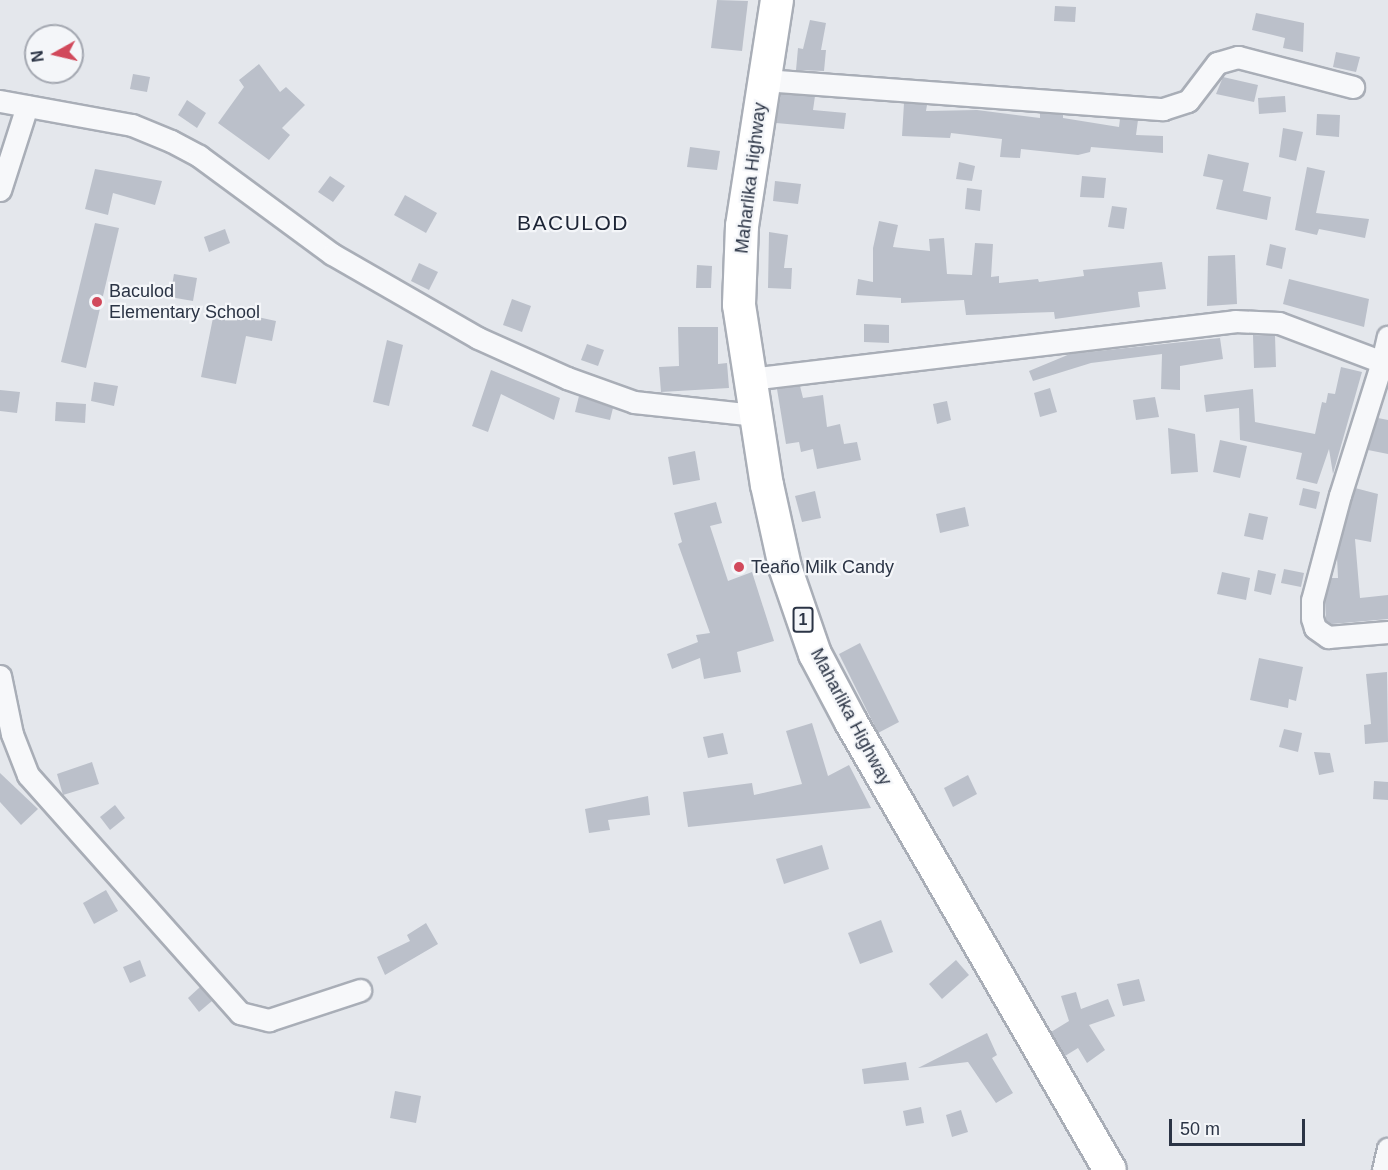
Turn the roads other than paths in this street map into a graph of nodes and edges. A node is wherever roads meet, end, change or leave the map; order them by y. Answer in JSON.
{"nodes":[{"id":1,"x":777,"y":0,"type":"edge"},
{"id":2,"x":764,"y":80,"type":"junction"},
{"id":3,"x":1353,"y":87,"type":"dead end"},
{"id":4,"x":0,"y":101,"type":"edge"},
{"id":5,"x":27,"y":106,"type":"junction"},
{"id":6,"x":0,"y":190,"type":"edge"},
{"id":7,"x":1388,"y":337,"type":"edge"},
{"id":8,"x":1382,"y":362,"type":"junction"},
{"id":9,"x":750,"y":379,"type":"junction"},
{"id":10,"x":756,"y":415,"type":"junction"},
{"id":11,"x":1388,"y":632,"type":"edge"},
{"id":12,"x":0,"y":676,"type":"edge"},
{"id":13,"x":360,"y":990,"type":"dead end"},
{"id":14,"x":1388,"y":1149,"type":"edge"},
{"id":15,"x":1110,"y":1170,"type":"edge"},
{"id":16,"x":1383,"y":1170,"type":"edge"}],
"edges":[{"from":1,"to":2,"type":"highway","name":"Maharlika Highway","number":"1"},
{"from":2,"to":3,"type":"street"},
{"from":2,"to":9,"type":"highway","name":"Maharlika Highway","number":"1"},
{"from":4,"to":5,"type":"street"},
{"from":5,"to":6,"type":"street"},
{"from":5,"to":10,"type":"street"},
{"from":7,"to":8,"type":"street"},
{"from":8,"to":9,"type":"street"},
{"from":8,"to":11,"type":"street"},
{"from":9,"to":10,"type":"highway","name":"Maharlika Highway","number":"1"},
{"from":10,"to":15,"type":"highway","name":"Maharlika Highway","number":"1"},
{"from":12,"to":13,"type":"street"},
{"from":14,"to":16,"type":"street"}]}
